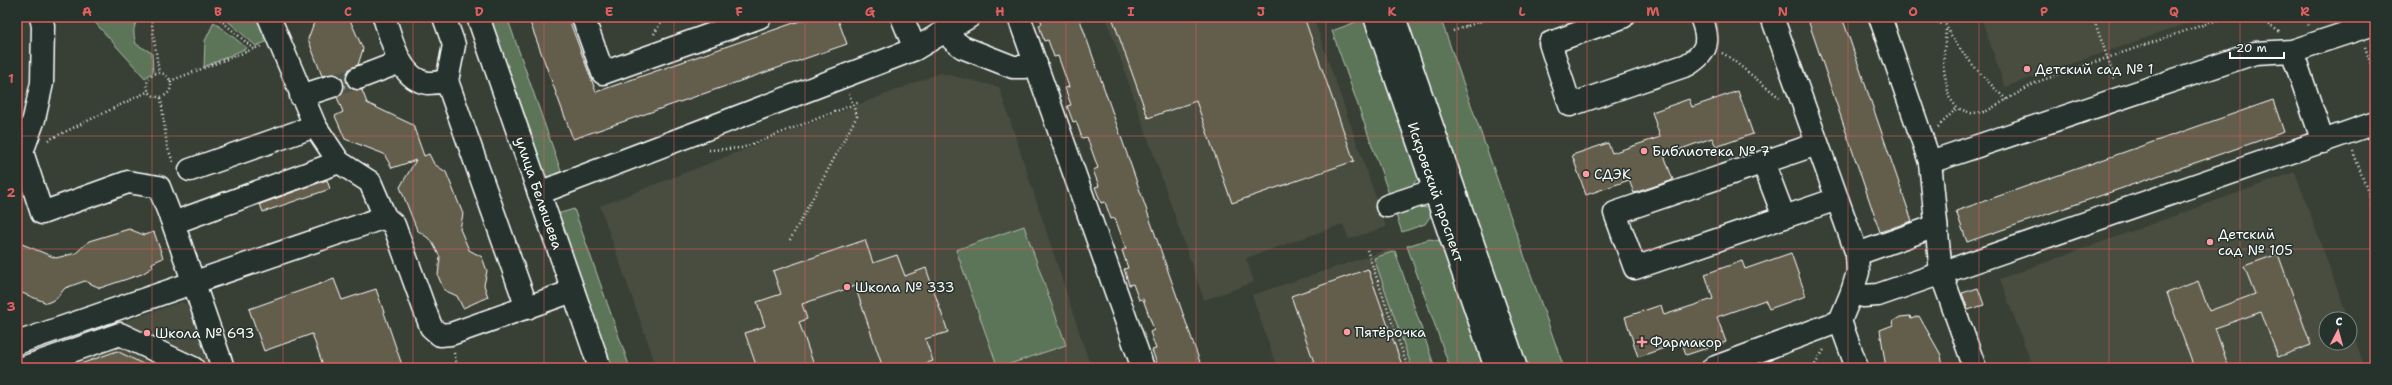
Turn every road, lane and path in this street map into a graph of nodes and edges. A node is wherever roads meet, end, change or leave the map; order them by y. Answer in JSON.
{"nodes":[{"id":1,"x":41,"y":17,"type":"edge"},
{"id":2,"x":151,"y":17,"type":"edge"},
{"id":3,"x":217,"y":17,"type":"edge"},
{"id":4,"x":269,"y":17,"type":"edge"},
{"id":5,"x":384,"y":17,"type":"edge"},
{"id":6,"x":444,"y":17,"type":"edge"},
{"id":7,"x":478,"y":17,"type":"edge"},
{"id":8,"x":583,"y":17,"type":"edge"},
{"id":9,"x":760,"y":17,"type":"edge"},
{"id":10,"x":902,"y":17,"type":"edge"},
{"id":11,"x":969,"y":17,"type":"edge"},
{"id":12,"x":1019,"y":17,"type":"edge"},
{"id":13,"x":1375,"y":17,"type":"edge"},
{"id":14,"x":1394,"y":17,"type":"edge"},
{"id":15,"x":1469,"y":17,"type":"edge"},
{"id":16,"x":1493,"y":17,"type":"edge"},
{"id":17,"x":1622,"y":17,"type":"edge"},
{"id":18,"x":1701,"y":17,"type":"edge"},
{"id":19,"x":1772,"y":17,"type":"edge"},
{"id":20,"x":1880,"y":17,"type":"edge"},
{"id":21,"x":1926,"y":17,"type":"edge"},
{"id":22,"x":1943,"y":17,"type":"edge"},
{"id":23,"x":2093,"y":17,"type":"edge"},
{"id":24,"x":2226,"y":17,"type":"edge"},
{"id":25,"x":723,"y":24,"type":"edge"},
{"id":26,"x":1945,"y":25,"type":"junction"},
{"id":27,"x":1466,"y":26,"type":"junction"},
{"id":28,"x":2363,"y":28,"type":"joint"},
{"id":29,"x":947,"y":30,"type":"junction"},
{"id":30,"x":1946,"y":30,"type":"junction"},
{"id":31,"x":1453,"y":31,"type":"dead end"},
{"id":32,"x":278,"y":40,"type":"junction"},
{"id":33,"x":1705,"y":46,"type":"junction"},
{"id":34,"x":254,"y":49,"type":"junction"},
{"id":35,"x":915,"y":49,"type":"junction"},
{"id":36,"x":2292,"y":51,"type":"junction"},
{"id":37,"x":2108,"y":58,"type":"junction"},
{"id":38,"x":400,"y":62,"type":"junction"},
{"id":39,"x":1036,"y":64,"type":"junction"},
{"id":40,"x":158,"y":73,"type":"junction"},
{"id":41,"x":2375,"y":76,"type":"edge"},
{"id":42,"x":358,"y":78,"type":"tunnel mouth"},
{"id":43,"x":170,"y":81,"type":"junction"},
{"id":44,"x":447,"y":81,"type":"junction"},
{"id":45,"x":332,"y":86,"type":"tunnel mouth"},
{"id":46,"x":148,"y":90,"type":"junction"},
{"id":47,"x":302,"y":96,"type":"junction"},
{"id":48,"x":2122,"y":98,"type":"junction"},
{"id":49,"x":2007,"y":100,"type":"junction"},
{"id":50,"x":860,"y":102,"type":"dead end"},
{"id":51,"x":1785,"y":102,"type":"dead end"},
{"id":52,"x":854,"y":108,"type":"dead end"},
{"id":53,"x":2375,"y":123,"type":"edge"},
{"id":54,"x":315,"y":126,"type":"junction"},
{"id":55,"x":2347,"y":134,"type":"junction"},
{"id":56,"x":2323,"y":142,"type":"junction"},
{"id":57,"x":1817,"y":144,"type":"junction"},
{"id":58,"x":703,"y":151,"type":"dead end"},
{"id":59,"x":22,"y":152,"type":"junction"},
{"id":60,"x":339,"y":162,"type":"junction"},
{"id":61,"x":1764,"y":162,"type":"junction"},
{"id":62,"x":1930,"y":162,"type":"junction"},
{"id":63,"x":190,"y":170,"type":"dead end"},
{"id":64,"x":24,"y":186,"type":"edge"},
{"id":65,"x":1435,"y":190,"type":"junction"},
{"id":66,"x":539,"y":193,"type":"junction"},
{"id":67,"x":1837,"y":199,"type":"junction"},
{"id":68,"x":1387,"y":206,"type":"dead end"},
{"id":69,"x":385,"y":217,"type":"junction"},
{"id":70,"x":1784,"y":217,"type":"junction"},
{"id":71,"x":1455,"y":220,"type":"junction"},
{"id":72,"x":173,"y":223,"type":"junction"},
{"id":73,"x":2375,"y":224,"type":"edge"},
{"id":74,"x":1936,"y":226,"type":"junction"},
{"id":75,"x":790,"y":240,"type":"dead end"},
{"id":76,"x":1366,"y":250,"type":"dead end"},
{"id":77,"x":1857,"y":254,"type":"junction"},
{"id":78,"x":1941,"y":273,"type":"junction"},
{"id":79,"x":193,"y":282,"type":"junction"},
{"id":80,"x":573,"y":291,"type":"junction"},
{"id":81,"x":1852,"y":292,"type":"junction"},
{"id":82,"x":527,"y":308,"type":"junction"},
{"id":83,"x":1840,"y":321,"type":"junction"},
{"id":84,"x":17,"y":342,"type":"edge"},
{"id":85,"x":23,"y":368,"type":"edge"},
{"id":86,"x":193,"y":368,"type":"edge"},
{"id":87,"x":223,"y":368,"type":"edge"},
{"id":88,"x":600,"y":368,"type":"edge"},
{"id":89,"x":1143,"y":368,"type":"edge"},
{"id":90,"x":1408,"y":368,"type":"edge"},
{"id":91,"x":1496,"y":368,"type":"edge"},
{"id":92,"x":1516,"y":368,"type":"edge"},
{"id":93,"x":1713,"y":368,"type":"edge"},
{"id":94,"x":1856,"y":368,"type":"edge"},
{"id":95,"x":1975,"y":368,"type":"edge"}],
"edges":[{"from":1,"to":59,"type":"street"},
{"from":2,"to":40,"type":"path"},
{"from":3,"to":34,"type":"path"},
{"from":4,"to":32,"type":"street"},
{"from":5,"to":38,"type":"street"},
{"from":6,"to":44,"type":"street"},
{"from":7,"to":66,"type":"street","name":"улица Белышева"},
{"from":8,"to":25,"type":"street"},
{"from":9,"to":25,"type":"street"},
{"from":10,"to":35,"type":"street"},
{"from":11,"to":29,"type":"street"},
{"from":12,"to":39,"type":"street"},
{"from":13,"to":65,"type":"street","name":"Искровский проспект"},
{"from":14,"to":71,"type":"street","name":"Искровский проспект"},
{"from":15,"to":27,"type":"path"},
{"from":16,"to":27,"type":"path"},
{"from":17,"to":33,"type":"street"},
{"from":18,"to":33,"type":"street"},
{"from":19,"to":57,"type":"street"},
{"from":20,"to":62,"type":"street"},
{"from":21,"to":26,"type":"path"},
{"from":22,"to":26,"type":"path"},
{"from":23,"to":37,"type":"path"},
{"from":24,"to":37,"type":"path"},
{"from":26,"to":30,"type":"path"},
{"from":27,"to":31,"type":"path"},
{"from":28,"to":36,"type":"street"},
{"from":28,"to":41,"type":"path"},
{"from":29,"to":35,"type":"street"},
{"from":29,"to":39,"type":"street"},
{"from":30,"to":49,"type":"path"},
{"from":30,"to":49,"type":"path"},
{"from":32,"to":34,"type":"path"},
{"from":32,"to":47,"type":"street"},
{"from":33,"to":51,"type":"path"},
{"from":34,"to":43,"type":"path"},
{"from":35,"to":66,"type":"street"},
{"from":36,"to":48,"type":"street"},
{"from":36,"to":56,"type":"street"},
{"from":37,"to":48,"type":"path"},
{"from":37,"to":49,"type":"path"},
{"from":38,"to":42,"type":"street"},
{"from":38,"to":44,"type":"street"},
{"from":39,"to":89,"type":"street"},
{"from":40,"to":43,"type":"path"},
{"from":40,"to":46,"type":"path"},
{"from":43,"to":46,"type":"path"},
{"from":44,"to":82,"type":"street"},
{"from":45,"to":47,"type":"street"},
{"from":46,"to":59,"type":"path"},
{"from":47,"to":54,"type":"street"},
{"from":48,"to":62,"type":"street"},
{"from":50,"to":58,"type":"path"},
{"from":52,"to":75,"type":"path"},
{"from":53,"to":55,"type":"street"},
{"from":54,"to":60,"type":"street"},
{"from":54,"to":63,"type":"street"},
{"from":55,"to":56,"type":"street"},
{"from":55,"to":73,"type":"path"},
{"from":56,"to":78,"type":"street"},
{"from":57,"to":61,"type":"street"},
{"from":57,"to":67,"type":"street"},
{"from":59,"to":64,"type":"street"},
{"from":60,"to":69,"type":"street"},
{"from":60,"to":72,"type":"street"},
{"from":61,"to":70,"type":"street"},
{"from":61,"to":70,"type":"street"},
{"from":62,"to":74,"type":"street"},
{"from":64,"to":72,"type":"street"},
{"from":65,"to":68,"type":"street"},
{"from":65,"to":71,"type":"street","name":"Искровский проспект"},
{"from":66,"to":80,"type":"street","name":"улица Белышева"},
{"from":67,"to":70,"type":"street"},
{"from":67,"to":77,"type":"street"},
{"from":69,"to":79,"type":"street"},
{"from":69,"to":82,"type":"street"},
{"from":71,"to":91,"type":"street","name":"Искровский проспект"},
{"from":71,"to":92,"type":"street","name":"Искровский проспект"},
{"from":72,"to":79,"type":"street"},
{"from":74,"to":77,"type":"street"},
{"from":74,"to":78,"type":"street"},
{"from":76,"to":90,"type":"path"},
{"from":77,"to":81,"type":"street"},
{"from":78,"to":81,"type":"street"},
{"from":78,"to":95,"type":"street"},
{"from":79,"to":84,"type":"street"},
{"from":79,"to":87,"type":"street"},
{"from":80,"to":82,"type":"street"},
{"from":80,"to":88,"type":"street","name":"улица Белышева"},
{"from":81,"to":83,"type":"street"},
{"from":83,"to":93,"type":"street"},
{"from":83,"to":94,"type":"street"},
{"from":85,"to":86,"type":"street"}]}
